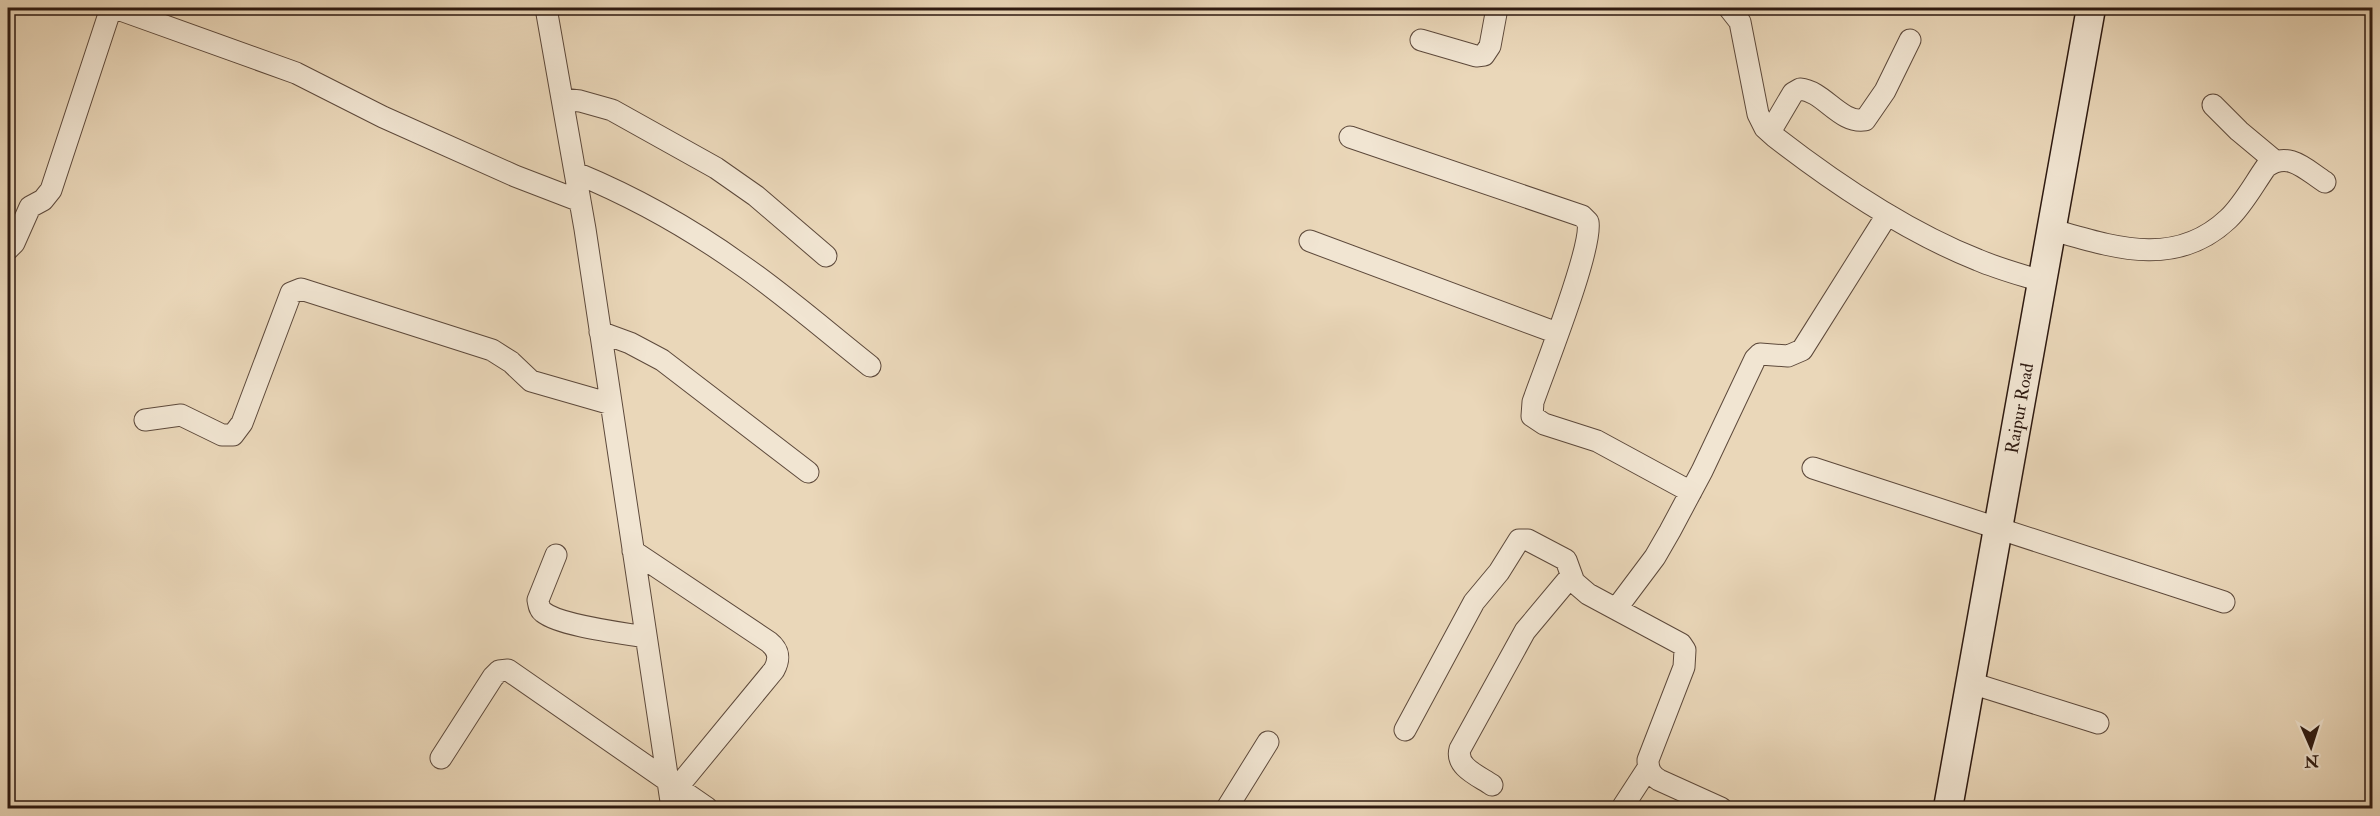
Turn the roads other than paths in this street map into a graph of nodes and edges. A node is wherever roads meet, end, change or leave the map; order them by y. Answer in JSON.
{"nodes":[{"id":1,"x":113,"y":8,"type":"edge"},
{"id":2,"x":546,"y":8,"type":"edge"},
{"id":3,"x":1497,"y":8,"type":"edge"},
{"id":4,"x":2091,"y":8,"type":"edge"},
{"id":5,"x":1738,"y":12,"type":"edge"},
{"id":6,"x":1421,"y":40,"type":"dead end"},
{"id":7,"x":1910,"y":40,"type":"dead end"},
{"id":8,"x":562,"y":99,"type":"junction"},
{"id":9,"x":2213,"y":105,"type":"dead end"},
{"id":10,"x":1770,"y":132,"type":"junction"},
{"id":11,"x":1350,"y":137,"type":"dead end"},
{"id":12,"x":2275,"y":161,"type":"junction"},
{"id":13,"x":576,"y":173,"type":"junction"},
{"id":14,"x":2325,"y":182,"type":"dead end"},
{"id":15,"x":580,"y":201,"type":"junction"},
{"id":16,"x":1887,"y":215,"type":"junction"},
{"id":17,"x":2053,"y":230,"type":"junction"},
{"id":18,"x":1310,"y":241,"type":"dead end"},
{"id":19,"x":8,"y":249,"type":"edge"},
{"id":20,"x":826,"y":256,"type":"dead end"},
{"id":21,"x":2044,"y":282,"type":"junction"},
{"id":22,"x":600,"y":332,"type":"junction"},
{"id":23,"x":1557,"y":333,"type":"junction"},
{"id":24,"x":870,"y":366,"type":"dead end"},
{"id":25,"x":611,"y":404,"type":"junction"},
{"id":26,"x":145,"y":420,"type":"dead end"},
{"id":27,"x":1813,"y":468,"type":"dead end"},
{"id":28,"x":808,"y":472,"type":"dead end"},
{"id":29,"x":1691,"y":492,"type":"junction"},
{"id":30,"x":1999,"y":530,"type":"junction"},
{"id":31,"x":633,"y":552,"type":"junction"},
{"id":32,"x":556,"y":555,"type":"dead end"},
{"id":33,"x":1571,"y":576,"type":"junction"},
{"id":34,"x":2224,"y":602,"type":"dead end"},
{"id":35,"x":1616,"y":609,"type":"junction"},
{"id":36,"x":646,"y":637,"type":"junction"},
{"id":37,"x":1971,"y":683,"type":"junction"},
{"id":38,"x":2098,"y":723,"type":"dead end"},
{"id":39,"x":1405,"y":730,"type":"dead end"},
{"id":40,"x":1268,"y":742,"type":"dead end"},
{"id":41,"x":441,"y":758,"type":"dead end"},
{"id":42,"x":1648,"y":768,"type":"junction"},
{"id":43,"x":1492,"y":785,"type":"dead end"},
{"id":44,"x":672,"y":793,"type":"edge"},
{"id":45,"x":707,"y":808,"type":"edge"},
{"id":46,"x":1227,"y":808,"type":"edge"},
{"id":47,"x":1622,"y":808,"type":"edge"},
{"id":48,"x":1721,"y":808,"type":"edge"},
{"id":49,"x":1948,"y":808,"type":"edge"}],
"edges":[{"from":1,"to":15,"type":"street"},
{"from":1,"to":19,"type":"street"},
{"from":2,"to":8,"type":"street"},
{"from":3,"to":6,"type":"street"},
{"from":4,"to":17,"type":"main road","name":"Raipur Road"},
{"from":5,"to":10,"type":"street"},
{"from":7,"to":10,"type":"street"},
{"from":8,"to":13,"type":"street"},
{"from":8,"to":20,"type":"street"},
{"from":9,"to":12,"type":"street"},
{"from":10,"to":16,"type":"street"},
{"from":11,"to":23,"type":"street"},
{"from":12,"to":14,"type":"street"},
{"from":12,"to":17,"type":"street"},
{"from":13,"to":15,"type":"street"},
{"from":13,"to":24,"type":"street"},
{"from":15,"to":22,"type":"street"},
{"from":16,"to":21,"type":"street"},
{"from":16,"to":29,"type":"street"},
{"from":17,"to":21,"type":"main road","name":"Raipur Road"},
{"from":18,"to":23,"type":"street"},
{"from":21,"to":30,"type":"main road","name":"Raipur Road"},
{"from":22,"to":25,"type":"street"},
{"from":22,"to":28,"type":"street"},
{"from":23,"to":29,"type":"street"},
{"from":25,"to":26,"type":"street"},
{"from":25,"to":31,"type":"street"},
{"from":27,"to":30,"type":"street"},
{"from":29,"to":35,"type":"street"},
{"from":30,"to":34,"type":"street"},
{"from":30,"to":37,"type":"main road","name":"Raipur Road"},
{"from":31,"to":36,"type":"street"},
{"from":31,"to":44,"type":"street"},
{"from":32,"to":36,"type":"street"},
{"from":33,"to":35,"type":"street"},
{"from":33,"to":39,"type":"street"},
{"from":33,"to":43,"type":"street"},
{"from":35,"to":42,"type":"street"},
{"from":36,"to":44,"type":"street"},
{"from":37,"to":38,"type":"street"},
{"from":37,"to":49,"type":"main road","name":"Raipur Road"},
{"from":40,"to":46,"type":"street"},
{"from":41,"to":44,"type":"street"},
{"from":42,"to":47,"type":"street"},
{"from":42,"to":48,"type":"street"},
{"from":44,"to":45,"type":"street"}]}
